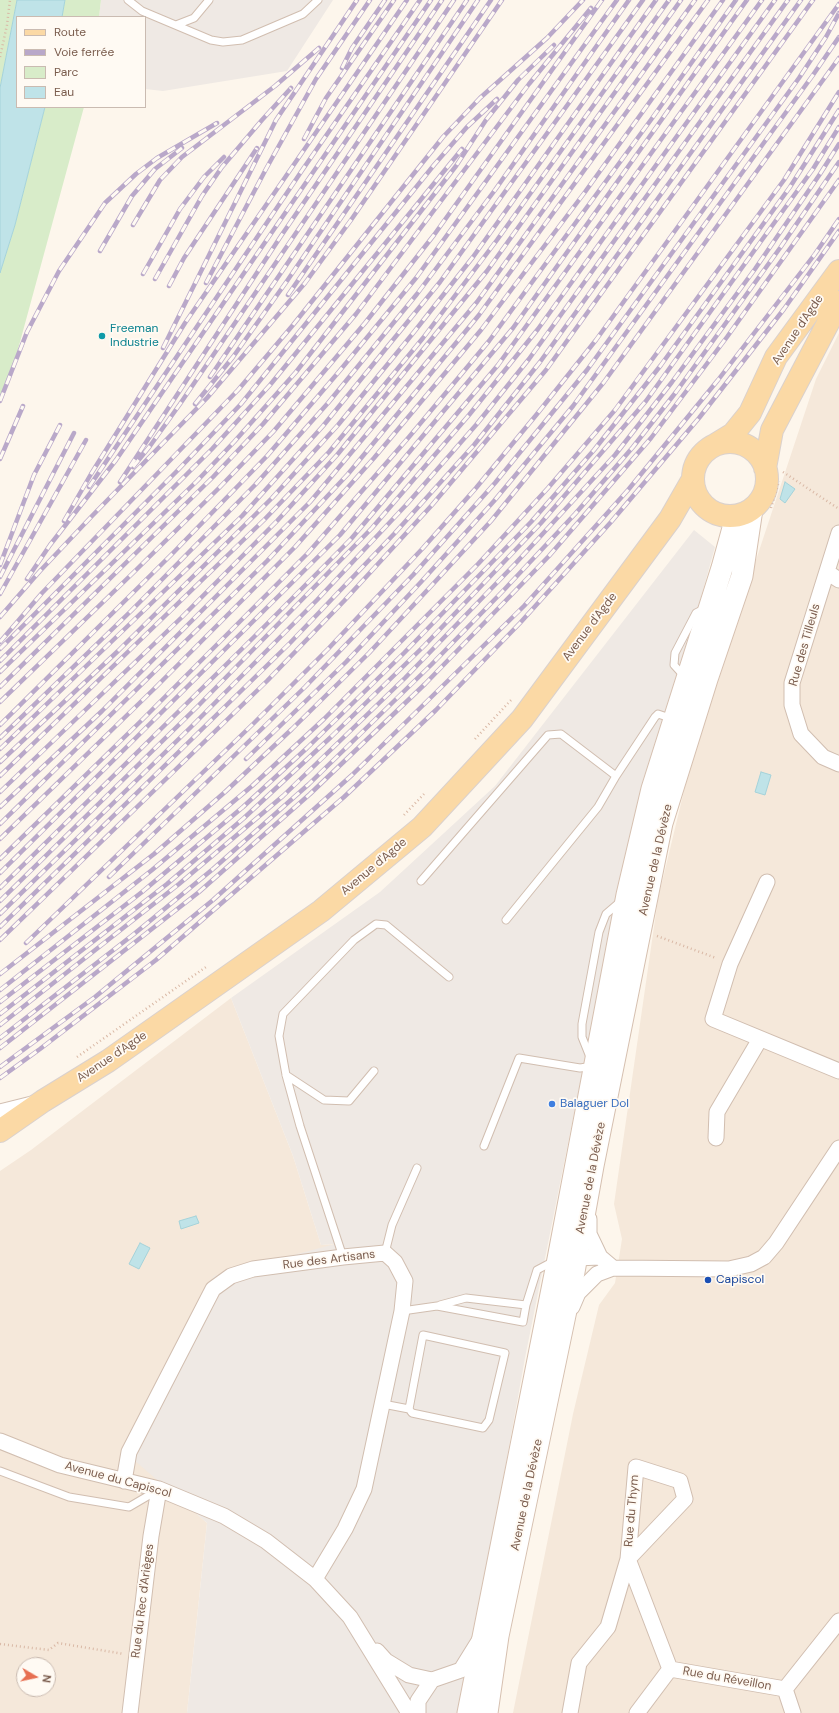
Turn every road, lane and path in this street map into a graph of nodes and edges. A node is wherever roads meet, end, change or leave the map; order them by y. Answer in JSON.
{"nodes":[{"id":1,"x":10,"y":0,"type":"edge"},
{"id":2,"x":128,"y":0,"type":"edge"},
{"id":3,"x":208,"y":0,"type":"edge"},
{"id":4,"x":318,"y":0,"type":"edge"},
{"id":5,"x":176,"y":25,"type":"junction"},
{"id":6,"x":0,"y":57,"type":"edge"},
{"id":7,"x":839,"y":271,"type":"edge"},
{"id":8,"x":839,"y":302,"type":"edge"},
{"id":9,"x":716,"y":446,"type":"junction"},
{"id":10,"x":765,"y":468,"type":"junction"},
{"id":11,"x":693,"y":479,"type":"junction"},
{"id":12,"x":706,"y":507,"type":"junction"},
{"id":13,"x":839,"y":509,"type":"edge"},
{"id":14,"x":760,"y":512,"type":"junction"},
{"id":15,"x":732,"y":516,"type":"junction"},
{"id":16,"x":670,"y":519,"type":"junction"},
{"id":17,"x":839,"y":533,"type":"edge"},
{"id":18,"x":833,"y":576,"type":"edge"},
{"id":19,"x":517,"y":694,"type":"dead end"},
{"id":20,"x":674,"y":719,"type":"junction"},
{"id":21,"x":475,"y":740,"type":"dead end"},
{"id":22,"x":839,"y":764,"type":"edge"},
{"id":23,"x":616,"y":776,"type":"junction"},
{"id":24,"x":428,"y":791,"type":"dead end"},
{"id":25,"x":401,"y":819,"type":"dead end"},
{"id":26,"x":421,"y":881,"type":"dead end"},
{"id":27,"x":767,"y":882,"type":"dead end"},
{"id":28,"x":506,"y":920,"type":"dead end"},
{"id":29,"x":640,"y":929,"type":"junction"},
{"id":30,"x":730,"y":964,"type":"junction"},
{"id":31,"x":209,"y":965,"type":"dead end"},
{"id":32,"x":449,"y":978,"type":"dead end"},
{"id":33,"x":760,"y":1039,"type":"junction"},
{"id":34,"x":72,"y":1060,"type":"dead end"},
{"id":35,"x":594,"y":1066,"type":"junction"},
{"id":36,"x":374,"y":1071,"type":"dead end"},
{"id":37,"x":839,"y":1071,"type":"edge"},
{"id":38,"x":286,"y":1075,"type":"junction"},
{"id":39,"x":43,"y":1101,"type":"junction"},
{"id":40,"x":0,"y":1112,"type":"edge"},
{"id":41,"x":0,"y":1131,"type":"edge"},
{"id":42,"x":716,"y":1138,"type":"dead end"},
{"id":43,"x":484,"y":1146,"type":"dead end"},
{"id":44,"x":839,"y":1148,"type":"edge"},
{"id":45,"x":593,"y":1166,"type":"junction"},
{"id":46,"x":417,"y":1168,"type":"dead end"},
{"id":47,"x":385,"y":1253,"type":"junction"},
{"id":48,"x":343,"y":1257,"type":"junction"},
{"id":49,"x":600,"y":1257,"type":"junction"},
{"id":50,"x":568,"y":1263,"type":"junction"},
{"id":51,"x":613,"y":1268,"type":"junction"},
{"id":52,"x":597,"y":1274,"type":"junction"},
{"id":53,"x":526,"y":1305,"type":"junction"},
{"id":54,"x":437,"y":1306,"type":"junction"},
{"id":55,"x":402,"y":1311,"type":"junction"},
{"id":56,"x":563,"y":1328,"type":"junction"},
{"id":57,"x":383,"y":1404,"type":"junction"},
{"id":58,"x":409,"y":1409,"type":"junction"},
{"id":59,"x":0,"y":1441,"type":"edge"},
{"id":60,"x":0,"y":1471,"type":"edge"},
{"id":61,"x":124,"y":1481,"type":"junction"},
{"id":62,"x":159,"y":1489,"type":"junction"},
{"id":63,"x":628,"y":1559,"type":"junction"},
{"id":64,"x":315,"y":1579,"type":"junction"},
{"id":65,"x":839,"y":1621,"type":"edge"},
{"id":66,"x":365,"y":1639,"type":"junction"},
{"id":67,"x":0,"y":1644,"type":"edge"},
{"id":68,"x":136,"y":1656,"type":"junction"},
{"id":69,"x":670,"y":1669,"type":"junction"},
{"id":70,"x":468,"y":1673,"type":"junction"},
{"id":71,"x":432,"y":1680,"type":"junction"},
{"id":72,"x":785,"y":1689,"type":"junction"},
{"id":73,"x":130,"y":1713,"type":"edge"},
{"id":74,"x":409,"y":1713,"type":"edge"},
{"id":75,"x":418,"y":1713,"type":"edge"},
{"id":76,"x":468,"y":1713,"type":"edge"},
{"id":77,"x":482,"y":1713,"type":"edge"},
{"id":78,"x":487,"y":1713,"type":"edge"},
{"id":79,"x":570,"y":1713,"type":"edge"},
{"id":80,"x":637,"y":1713,"type":"edge"},
{"id":81,"x":792,"y":1713,"type":"edge"}],
"edges":[{"from":1,"to":6,"type":"path"},
{"from":2,"to":5,"type":"lane"},
{"from":3,"to":5,"type":"lane"},
{"from":4,"to":5,"type":"lane"},
{"from":7,"to":9,"type":"main road","name":"Avenue d'Agde"},
{"from":8,"to":10,"type":"main road","name":"Avenue d'Agde"},
{"from":9,"to":10,"type":"main road"},
{"from":9,"to":11,"type":"main road"},
{"from":10,"to":14,"type":"main road"},
{"from":11,"to":12,"type":"main road"},
{"from":11,"to":16,"type":"main road","name":"Avenue d'Agde"},
{"from":12,"to":15,"type":"main road"},
{"from":12,"to":16,"type":"main road"},
{"from":13,"to":14,"type":"path"},
{"from":14,"to":15,"type":"main road"},
{"from":14,"to":29,"type":"main road","name":"Avenue de la Dévèze"},
{"from":15,"to":20,"type":"main road","name":"Avenue de la Dévèze"},
{"from":16,"to":39,"type":"main road","name":"Avenue d'Agde"},
{"from":17,"to":18,"type":"street","name":"Rue des Tilleuls"},
{"from":18,"to":22,"type":"street","name":"Rue des Tilleuls"},
{"from":19,"to":21,"type":"path"},
{"from":20,"to":23,"type":"lane"},
{"from":20,"to":35,"type":"main road","name":"Avenue de la Dévèze"},
{"from":23,"to":26,"type":"lane"},
{"from":23,"to":28,"type":"lane"},
{"from":24,"to":25,"type":"path"},
{"from":27,"to":30,"type":"street"},
{"from":29,"to":30,"type":"path"},
{"from":29,"to":45,"type":"main road","name":"Avenue de la Dévèze"},
{"from":30,"to":33,"type":"street"},
{"from":31,"to":34,"type":"path"},
{"from":32,"to":38,"type":"lane"},
{"from":33,"to":37,"type":"street"},
{"from":33,"to":42,"type":"street"},
{"from":35,"to":43,"type":"lane"},
{"from":35,"to":50,"type":"main road","name":"Avenue de la Dévèze"},
{"from":36,"to":38,"type":"lane"},
{"from":38,"to":48,"type":"lane"},
{"from":39,"to":40,"type":"street"},
{"from":39,"to":41,"type":"main road","name":"Avenue d'Agde"},
{"from":44,"to":51,"type":"street"},
{"from":45,"to":49,"type":"street"},
{"from":45,"to":50,"type":"main road","name":"Avenue de la Dévèze"},
{"from":46,"to":47,"type":"lane"},
{"from":47,"to":48,"type":"street","name":"Rue des Artisans"},
{"from":47,"to":55,"type":"street","name":"Rue des Artisans"},
{"from":48,"to":61,"type":"street","name":"Rue des Artisans"},
{"from":49,"to":50,"type":"street"},
{"from":49,"to":51,"type":"street"},
{"from":50,"to":52,"type":"street"},
{"from":50,"to":53,"type":"lane"},
{"from":50,"to":56,"type":"main road","name":"Avenue de la Dévèze"},
{"from":50,"to":70,"type":"main road","name":"Avenue de la Dévèze"},
{"from":51,"to":52,"type":"street"},
{"from":52,"to":56,"type":"street"},
{"from":53,"to":54,"type":"lane"},
{"from":53,"to":54,"type":"lane"},
{"from":54,"to":55,"type":"lane"},
{"from":55,"to":57,"type":"street","name":"Rue des Artisans"},
{"from":56,"to":78,"type":"main road","name":"Avenue de la Dévèze"},
{"from":57,"to":58,"type":"lane"},
{"from":57,"to":64,"type":"street","name":"Rue des Artisans"},
{"from":58,"to":58,"type":"lane"},
{"from":59,"to":61,"type":"street","name":"Avenue du Capiscol"},
{"from":60,"to":62,"type":"lane"},
{"from":61,"to":62,"type":"street","name":"Avenue du Capiscol"},
{"from":62,"to":64,"type":"street","name":"Avenue du Capiscol"},
{"from":62,"to":68,"type":"street","name":"Rue du Rec d'Arièges"},
{"from":63,"to":63,"type":"street","name":"Rue du Thym"},
{"from":63,"to":69,"type":"street","name":"Rue du Thym"},
{"from":63,"to":79,"type":"street"},
{"from":64,"to":66,"type":"street","name":"Avenue du Capiscol"},
{"from":65,"to":72,"type":"street"},
{"from":66,"to":71,"type":"street"},
{"from":66,"to":74,"type":"street","name":"Avenue du Capiscol"},
{"from":67,"to":68,"type":"path"},
{"from":68,"to":73,"type":"street","name":"Rue du Rec d'Arièges"},
{"from":69,"to":72,"type":"street","name":"Rue du Réveillon"},
{"from":69,"to":80,"type":"street"},
{"from":70,"to":71,"type":"street"},
{"from":70,"to":76,"type":"main road","name":"Avenue de la Dévèze"},
{"from":70,"to":77,"type":"street"},
{"from":71,"to":75,"type":"street"},
{"from":72,"to":81,"type":"street"}]}
